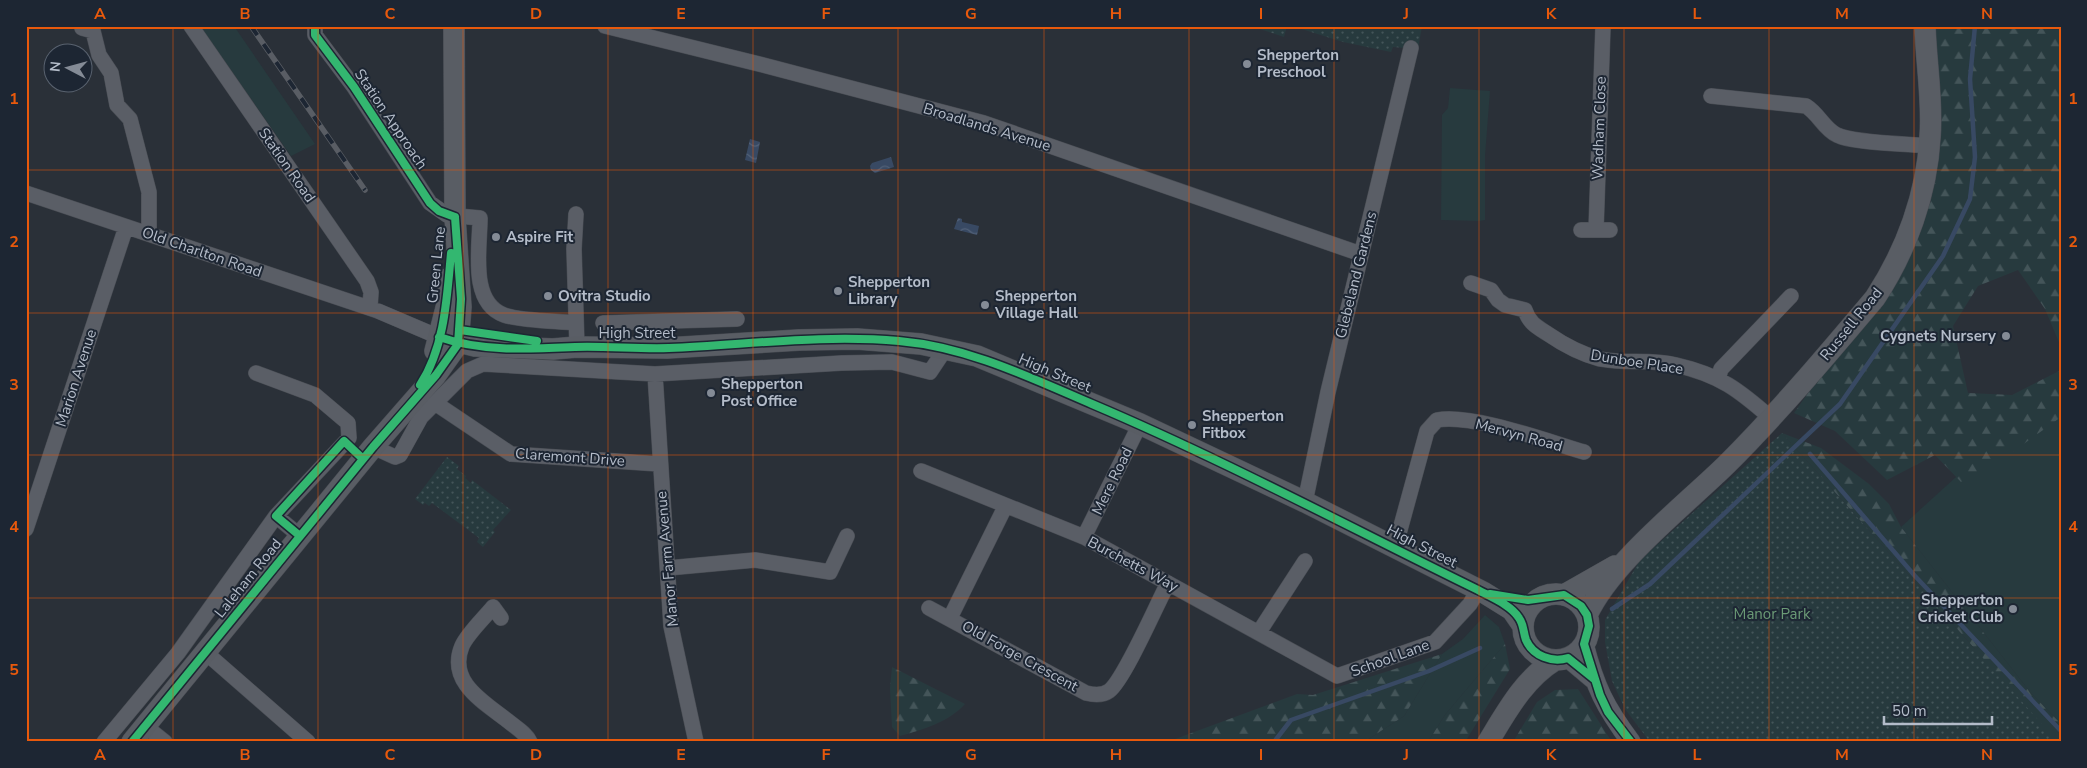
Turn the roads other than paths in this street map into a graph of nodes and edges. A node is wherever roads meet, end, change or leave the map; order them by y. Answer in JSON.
{"nodes":[{"id":1,"x":191,"y":26,"type":"edge"},
{"id":2,"x":315,"y":26,"type":"edge"},
{"id":3,"x":454,"y":26,"type":"edge"},
{"id":4,"x":605,"y":26,"type":"edge"},
{"id":5,"x":1603,"y":26,"type":"edge"},
{"id":6,"x":1926,"y":26,"type":"edge"},
{"id":7,"x":82,"y":28,"type":"dead end"},
{"id":8,"x":1411,"y":48,"type":"dead end"},
{"id":9,"x":1711,"y":96,"type":"dead end"},
{"id":10,"x":1929,"y":146,"type":"junction"},
{"id":11,"x":26,"y":193,"type":"edge"},
{"id":12,"x":576,"y":214,"type":"dead end"},
{"id":13,"x":455,"y":217,"type":"junction"},
{"id":14,"x":126,"y":226,"type":"junction"},
{"id":15,"x":1596,"y":230,"type":"dead end"},
{"id":16,"x":149,"y":234,"type":"junction"},
{"id":17,"x":1361,"y":254,"type":"junction"},
{"id":18,"x":1471,"y":283,"type":"dead end"},
{"id":19,"x":1791,"y":296,"type":"dead end"},
{"id":20,"x":374,"y":310,"type":"junction"},
{"id":21,"x":576,"y":323,"type":"junction"},
{"id":22,"x":603,"y":323,"type":"dead end"},
{"id":23,"x":641,"y":324,"type":"junction"},
{"id":24,"x":450,"y":334,"type":"junction"},
{"id":25,"x":726,"y":345,"type":"junction"},
{"id":26,"x":577,"y":347,"type":"junction"},
{"id":27,"x":641,"y":348,"type":"junction"},
{"id":28,"x":946,"y":348,"type":"junction"},
{"id":29,"x":256,"y":373,"type":"dead end"},
{"id":30,"x":655,"y":374,"type":"junction"},
{"id":31,"x":1718,"y":379,"type":"junction"},
{"id":32,"x":435,"y":403,"type":"junction"},
{"id":33,"x":1772,"y":419,"type":"junction"},
{"id":34,"x":1140,"y":424,"type":"junction"},
{"id":35,"x":344,"y":441,"type":"junction"},
{"id":36,"x":1584,"y":452,"type":"dead end"},
{"id":37,"x":368,"y":453,"type":"junction"},
{"id":38,"x":659,"y":464,"type":"junction"},
{"id":39,"x":920,"y":471,"type":"dead end"},
{"id":40,"x":1305,"y":502,"type":"junction"},
{"id":41,"x":1005,"y":507,"type":"junction"},
{"id":42,"x":276,"y":516,"type":"junction"},
{"id":43,"x":26,"y":529,"type":"edge"},
{"id":44,"x":300,"y":536,"type":"junction"},
{"id":45,"x":847,"y":536,"type":"dead end"},
{"id":46,"x":1084,"y":537,"type":"junction"},
{"id":47,"x":1395,"y":548,"type":"junction"},
{"id":48,"x":1632,"y":555,"type":"junction"},
{"id":49,"x":1304,"y":560,"type":"dead end"},
{"id":50,"x":668,"y":568,"type":"junction"},
{"id":51,"x":1168,"y":583,"type":"junction"},
{"id":52,"x":1480,"y":591,"type":"junction"},
{"id":53,"x":1564,"y":595,"type":"junction"},
{"id":54,"x":1537,"y":600,"type":"junction"},
{"id":55,"x":929,"y":608,"type":"dead end"},
{"id":56,"x":1586,"y":615,"type":"junction"},
{"id":57,"x":502,"y":618,"type":"dead end"},
{"id":58,"x":950,"y":618,"type":"junction"},
{"id":59,"x":1523,"y":626,"type":"junction"},
{"id":60,"x":1258,"y":632,"type":"junction"},
{"id":61,"x":1584,"y":644,"type":"junction"},
{"id":62,"x":1531,"y":648,"type":"junction"},
{"id":63,"x":205,"y":652,"type":"junction"},
{"id":64,"x":1562,"y":659,"type":"junction"},
{"id":65,"x":1337,"y":676,"type":"joint"},
{"id":66,"x":1594,"y":679,"type":"junction"},
{"id":67,"x":1516,"y":698,"type":"junction"},
{"id":68,"x":139,"y":734,"type":"edge"},
{"id":69,"x":104,"y":742,"type":"edge"},
{"id":70,"x":165,"y":742,"type":"edge"},
{"id":71,"x":308,"y":742,"type":"edge"},
{"id":72,"x":530,"y":742,"type":"edge"},
{"id":73,"x":696,"y":742,"type":"edge"},
{"id":74,"x":1488,"y":742,"type":"edge"},
{"id":75,"x":1631,"y":742,"type":"edge"}],
"edges":[{"from":1,"to":20,"type":"street","name":"Station Road"},
{"from":2,"to":13,"type":"street","name":"Station Approach"},
{"from":3,"to":13,"type":"main road","name":"Green Lane"},
{"from":4,"to":17,"type":"street","name":"Broadlands Avenue"},
{"from":5,"to":15,"type":"street","name":"Wadham Close"},
{"from":6,"to":10,"type":"main road","name":"Russell Road"},
{"from":7,"to":16,"type":"street"},
{"from":8,"to":17,"type":"street","name":"Glebeland Gardens"},
{"from":9,"to":10,"type":"street"},
{"from":10,"to":33,"type":"main road","name":"Russell Road"},
{"from":11,"to":14,"type":"street","name":"Old Charlton Road"},
{"from":12,"to":21,"type":"street"},
{"from":13,"to":21,"type":"street"},
{"from":13,"to":24,"type":"main road","name":"Green Lane"},
{"from":14,"to":16,"type":"street","name":"Old Charlton Road"},
{"from":14,"to":43,"type":"street","name":"Marion Avenue"},
{"from":16,"to":20,"type":"street","name":"Old Charlton Road"},
{"from":17,"to":40,"type":"street","name":"Glebeland Gardens"},
{"from":18,"to":31,"type":"street","name":"Dunboe Place"},
{"from":19,"to":31,"type":"street"},
{"from":20,"to":24,"type":"street","name":"Old Charlton Road"},
{"from":21,"to":26,"type":"street"},
{"from":22,"to":23,"type":"street"},
{"from":23,"to":25,"type":"street"},
{"from":23,"to":27,"type":"street"},
{"from":24,"to":26,"type":"main road","name":"High Street"},
{"from":24,"to":37,"type":"main road","name":"Laleham Road"},
{"from":25,"to":27,"type":"main road","name":"High Street"},
{"from":25,"to":28,"type":"main road","name":"High Street"},
{"from":26,"to":27,"type":"main road","name":"High Street"},
{"from":28,"to":30,"type":"street"},
{"from":28,"to":34,"type":"main road","name":"High Street"},
{"from":29,"to":35,"type":"street"},
{"from":30,"to":32,"type":"street"},
{"from":30,"to":38,"type":"street","name":"Manor Farm Avenue"},
{"from":31,"to":33,"type":"street","name":"Dunboe Place"},
{"from":32,"to":37,"type":"street"},
{"from":32,"to":38,"type":"street","name":"Claremont Drive"},
{"from":33,"to":48,"type":"main road","name":"Russell Road"},
{"from":34,"to":40,"type":"main road","name":"High Street"},
{"from":34,"to":46,"type":"street","name":"Mere Road"},
{"from":35,"to":37,"type":"street"},
{"from":35,"to":42,"type":"street"},
{"from":36,"to":47,"type":"street","name":"Mervyn Road"},
{"from":37,"to":44,"type":"main road","name":"Laleham Road"},
{"from":38,"to":50,"type":"street","name":"Manor Farm Avenue"},
{"from":39,"to":41,"type":"street","name":"Burchetts Way"},
{"from":40,"to":47,"type":"main road","name":"High Street"},
{"from":41,"to":46,"type":"street","name":"Burchetts Way"},
{"from":41,"to":58,"type":"street"},
{"from":42,"to":44,"type":"street"},
{"from":42,"to":69,"type":"street"},
{"from":44,"to":63,"type":"main road","name":"Laleham Road"},
{"from":45,"to":50,"type":"street"},
{"from":46,"to":51,"type":"street","name":"Burchetts Way"},
{"from":47,"to":52,"type":"main road","name":"High Street"},
{"from":48,"to":53,"type":"main road","name":"Russell Road"},
{"from":48,"to":56,"type":"main road","name":"Russell Road"},
{"from":49,"to":60,"type":"street"},
{"from":50,"to":73,"type":"street","name":"Manor Farm Avenue"},
{"from":51,"to":58,"type":"street","name":"Old Forge Crescent"},
{"from":51,"to":60,"type":"street","name":"Burchetts Way"},
{"from":52,"to":54,"type":"main road","name":"High Street"},
{"from":52,"to":59,"type":"main road","name":"High Street"},
{"from":52,"to":65,"type":"street","name":"School Lane"},
{"from":53,"to":54,"type":"main road"},
{"from":53,"to":56,"type":"main road"},
{"from":54,"to":59,"type":"main road"},
{"from":55,"to":58,"type":"street","name":"Old Forge Crescent"},
{"from":56,"to":61,"type":"main road"},
{"from":57,"to":72,"type":"street"},
{"from":59,"to":62,"type":"main road"},
{"from":60,"to":65,"type":"street","name":"Burchetts Way"},
{"from":61,"to":64,"type":"main road"},
{"from":61,"to":66,"type":"street"},
{"from":62,"to":64,"type":"main road"},
{"from":62,"to":67,"type":"main road"},
{"from":63,"to":68,"type":"main road","name":"Laleham Road"},
{"from":63,"to":71,"type":"street"},
{"from":64,"to":66,"type":"street"},
{"from":64,"to":67,"type":"main road"},
{"from":66,"to":75,"type":"street"},
{"from":67,"to":74,"type":"main road"},
{"from":68,"to":70,"type":"street"}]}
